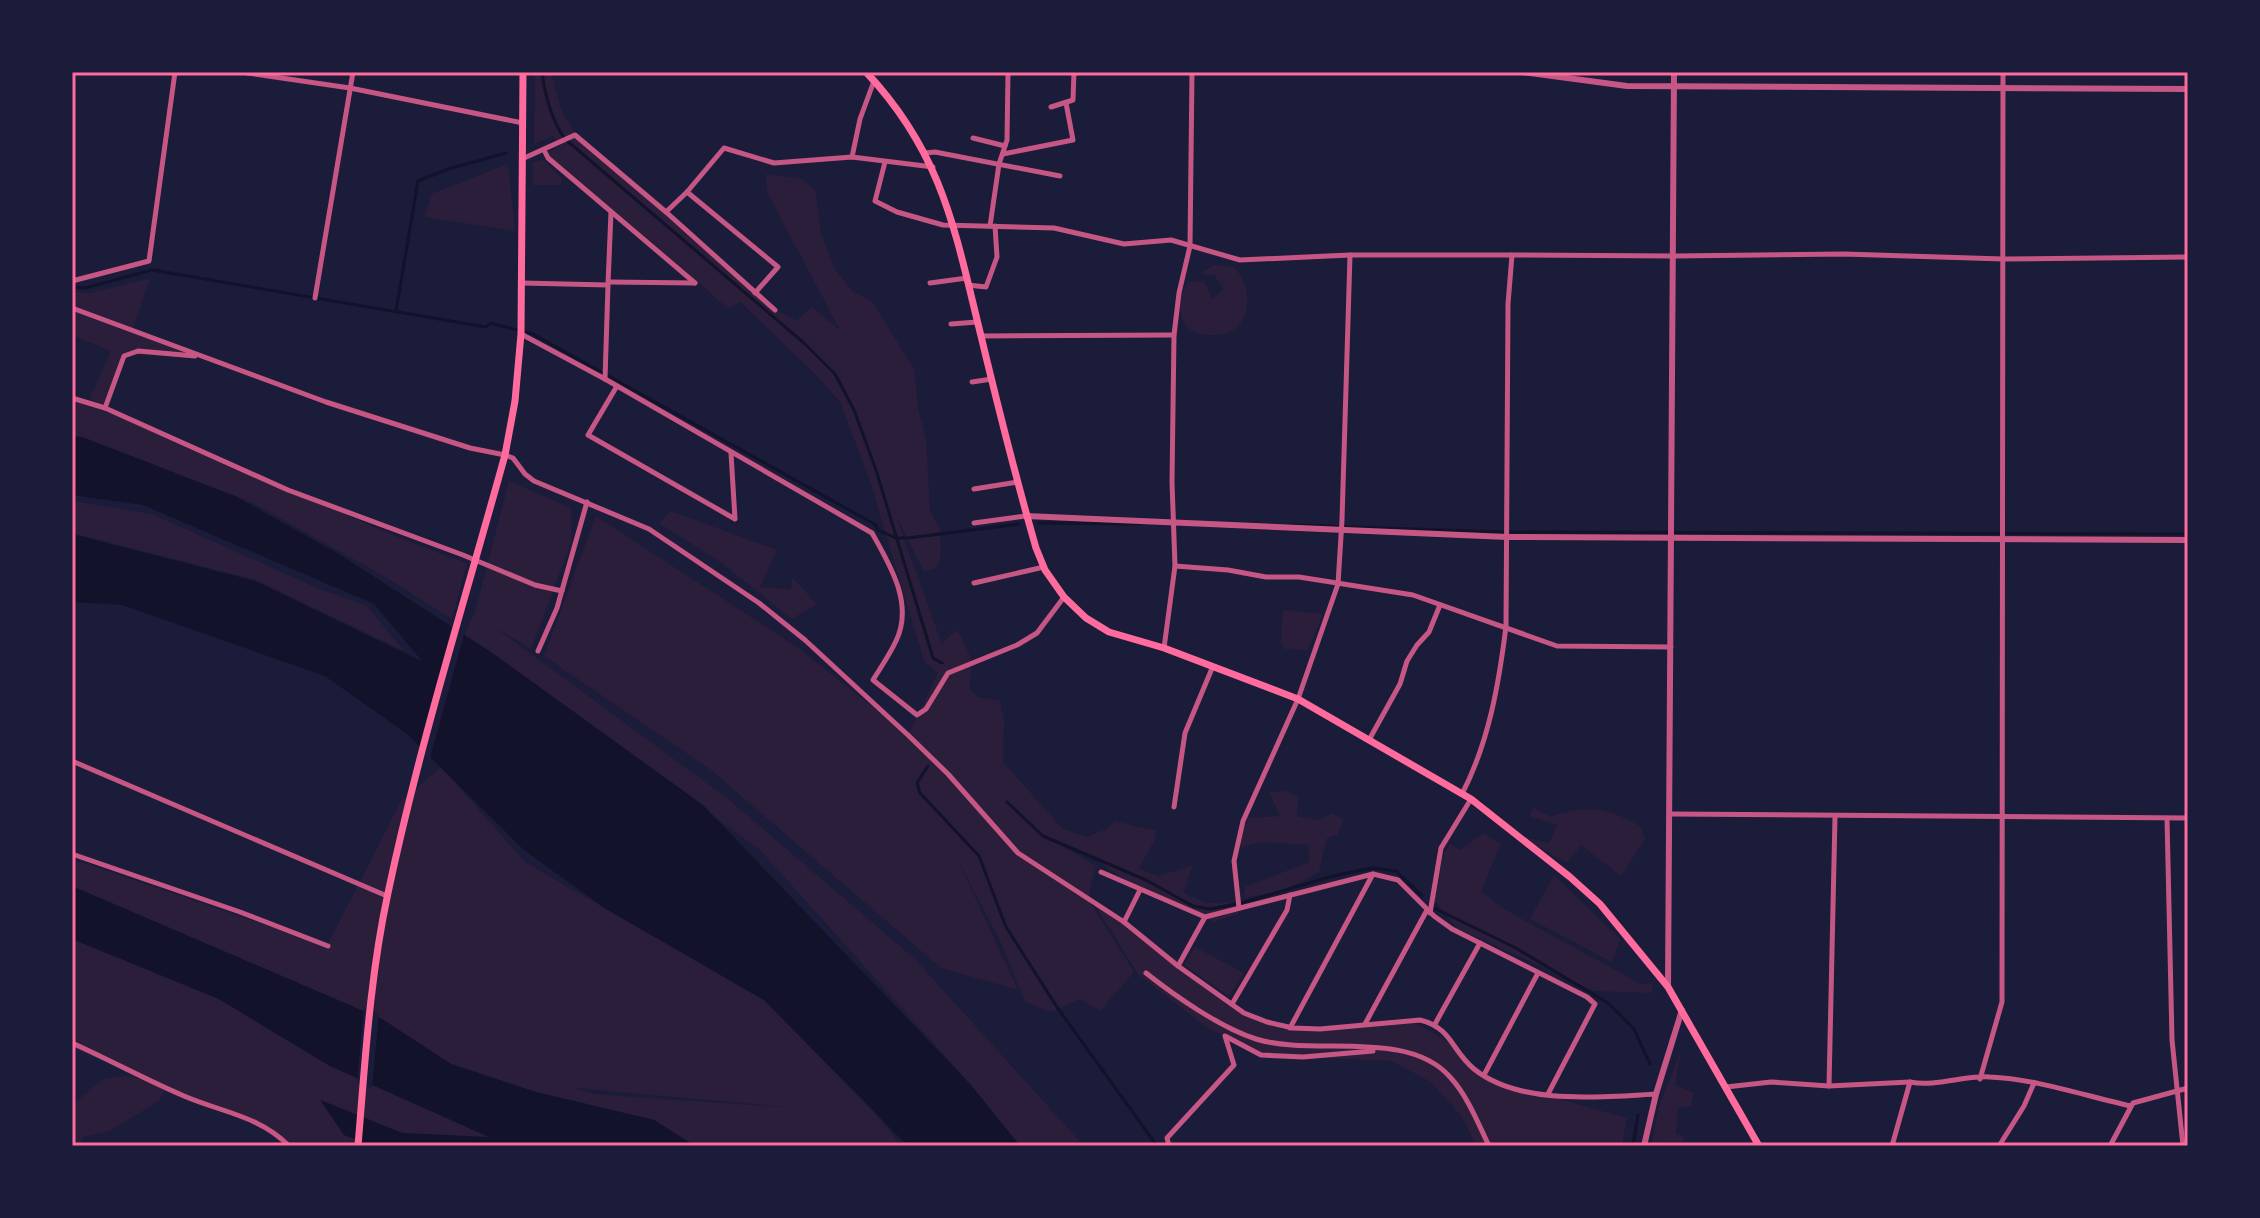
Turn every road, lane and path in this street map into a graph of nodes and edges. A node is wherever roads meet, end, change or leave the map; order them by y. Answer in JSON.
{"nodes":[{"id":1,"x":175,"y":72,"type":"edge"},
{"id":2,"x":241,"y":72,"type":"edge"},
{"id":3,"x":353,"y":72,"type":"edge"},
{"id":4,"x":523,"y":72,"type":"edge"},
{"id":5,"x":866,"y":72,"type":"edge"},
{"id":6,"x":1008,"y":72,"type":"edge"},
{"id":7,"x":1074,"y":72,"type":"edge"},
{"id":8,"x":1192,"y":72,"type":"edge"},
{"id":9,"x":1522,"y":72,"type":"edge"},
{"id":10,"x":1674,"y":72,"type":"edge"},
{"id":11,"x":2003,"y":72,"type":"edge"},
{"id":12,"x":874,"y":80,"type":"junction"},
{"id":13,"x":1674,"y":86,"type":"junction"},
{"id":14,"x":350,"y":88,"type":"junction"},
{"id":15,"x":2003,"y":88,"type":"junction"},
{"id":16,"x":2188,"y":89,"type":"edge"},
{"id":17,"x":1066,"y":103,"type":"junction"},
{"id":18,"x":1051,"y":107,"type":"dead end"},
{"id":19,"x":523,"y":123,"type":"junction"},
{"id":20,"x":973,"y":138,"type":"dead end"},
{"id":21,"x":1005,"y":146,"type":"junction"},
{"id":22,"x":544,"y":150,"type":"junction"},
{"id":23,"x":925,"y":153,"type":"junction"},
{"id":24,"x":1002,"y":154,"type":"junction"},
{"id":25,"x":852,"y":157,"type":"junction"},
{"id":26,"x":522,"y":159,"type":"junction"},
{"id":27,"x":885,"y":162,"type":"junction"},
{"id":28,"x":999,"y":164,"type":"junction"},
{"id":29,"x":933,"y":167,"type":"junction"},
{"id":30,"x":1060,"y":176,"type":"dead end"},
{"id":31,"x":687,"y":192,"type":"junction"},
{"id":32,"x":611,"y":212,"type":"junction"},
{"id":33,"x":666,"y":212,"type":"junction"},
{"id":34,"x":954,"y":225,"type":"junction"},
{"id":35,"x":992,"y":226,"type":"junction"},
{"id":36,"x":1190,"y":246,"type":"junction"},
{"id":37,"x":1350,"y":255,"type":"junction"},
{"id":38,"x":1512,"y":255,"type":"junction"},
{"id":39,"x":1674,"y":256,"type":"junction"},
{"id":40,"x":2188,"y":257,"type":"edge"},
{"id":41,"x":2003,"y":259,"type":"junction"},
{"id":42,"x":72,"y":281,"type":"edge"},
{"id":43,"x":968,"y":282,"type":"junction"},
{"id":44,"x":522,"y":283,"type":"junction"},
{"id":45,"x":930,"y":283,"type":"dead end"},
{"id":46,"x":608,"y":284,"type":"junction"},
{"id":47,"x":755,"y":293,"type":"junction"},
{"id":48,"x":315,"y":298,"type":"dead end"},
{"id":49,"x":72,"y":308,"type":"edge"},
{"id":50,"x":775,"y":310,"type":"dead end"},
{"id":51,"x":977,"y":322,"type":"junction"},
{"id":52,"x":951,"y":324,"type":"dead end"},
{"id":53,"x":521,"y":334,"type":"junction"},
{"id":54,"x":1174,"y":335,"type":"junction"},
{"id":55,"x":981,"y":336,"type":"junction"},
{"id":56,"x":200,"y":356,"type":"junction"},
{"id":57,"x":605,"y":379,"type":"junction"},
{"id":58,"x":992,"y":379,"type":"junction"},
{"id":59,"x":972,"y":382,"type":"dead end"},
{"id":60,"x":617,"y":386,"type":"junction"},
{"id":61,"x":72,"y":398,"type":"edge"},
{"id":62,"x":105,"y":408,"type":"junction"},
{"id":63,"x":731,"y":452,"type":"junction"},
{"id":64,"x":505,"y":455,"type":"junction"},
{"id":65,"x":1018,"y":482,"type":"junction"},
{"id":66,"x":974,"y":489,"type":"dead end"},
{"id":67,"x":587,"y":502,"type":"junction"},
{"id":68,"x":1026,"y":516,"type":"junction"},
{"id":69,"x":974,"y":523,"type":"dead end"},
{"id":70,"x":1172,"y":524,"type":"junction"},
{"id":71,"x":1342,"y":530,"type":"junction"},
{"id":72,"x":1507,"y":537,"type":"junction"},
{"id":73,"x":1673,"y":537,"type":"junction"},
{"id":74,"x":2188,"y":540,"type":"edge"},
{"id":75,"x":2001,"y":541,"type":"junction"},
{"id":76,"x":1175,"y":566,"type":"junction"},
{"id":77,"x":1044,"y":567,"type":"junction"},
{"id":78,"x":974,"y":583,"type":"dead end"},
{"id":79,"x":1338,"y":584,"type":"junction"},
{"id":80,"x":562,"y":591,"type":"junction"},
{"id":81,"x":1064,"y":597,"type":"junction"},
{"id":82,"x":1440,"y":605,"type":"junction"},
{"id":83,"x":1506,"y":626,"type":"junction"},
{"id":84,"x":1672,"y":647,"type":"junction"},
{"id":85,"x":1164,"y":648,"type":"junction"},
{"id":86,"x":538,"y":651,"type":"dead end"},
{"id":87,"x":1213,"y":666,"type":"junction"},
{"id":88,"x":1298,"y":699,"type":"junction"},
{"id":89,"x":1369,"y":741,"type":"junction"},
{"id":90,"x":72,"y":761,"type":"edge"},
{"id":91,"x":1462,"y":794,"type":"junction"},
{"id":92,"x":1471,"y":799,"type":"junction"},
{"id":93,"x":1174,"y":807,"type":"dead end"},
{"id":94,"x":1670,"y":814,"type":"junction"},
{"id":95,"x":1835,"y":817,"type":"junction"},
{"id":96,"x":2004,"y":817,"type":"junction"},
{"id":97,"x":2167,"y":818,"type":"junction"},
{"id":98,"x":2188,"y":818,"type":"edge"},
{"id":99,"x":72,"y":854,"type":"edge"},
{"id":100,"x":1101,"y":872,"type":"dead end"},
{"id":101,"x":1373,"y":874,"type":"junction"},
{"id":102,"x":1140,"y":890,"type":"junction"},
{"id":103,"x":1290,"y":895,"type":"junction"},
{"id":104,"x":387,"y":896,"type":"junction"},
{"id":105,"x":1239,"y":905,"type":"junction"},
{"id":106,"x":1429,"y":911,"type":"junction"},
{"id":107,"x":1205,"y":917,"type":"junction"},
{"id":108,"x":1124,"y":922,"type":"junction"},
{"id":109,"x":1480,"y":943,"type":"junction"},
{"id":110,"x":328,"y":946,"type":"dead end"},
{"id":111,"x":1178,"y":966,"type":"junction"},
{"id":112,"x":1146,"y":973,"type":"dead end"},
{"id":113,"x":1538,"y":973,"type":"junction"},
{"id":114,"x":1668,"y":987,"type":"junction"},
{"id":115,"x":1232,"y":1004,"type":"junction"},
{"id":116,"x":1682,"y":1010,"type":"junction"},
{"id":117,"x":1435,"y":1024,"type":"junction"},
{"id":118,"x":1365,"y":1025,"type":"junction"},
{"id":119,"x":1290,"y":1028,"type":"junction"},
{"id":120,"x":72,"y":1043,"type":"edge"},
{"id":121,"x":1386,"y":1049,"type":"junction"},
{"id":122,"x":1484,"y":1075,"type":"junction"},
{"id":123,"x":1980,"y":1079,"type":"junction"},
{"id":124,"x":1910,"y":1082,"type":"junction"},
{"id":125,"x":2034,"y":1083,"type":"junction"},
{"id":126,"x":1829,"y":1086,"type":"junction"},
{"id":127,"x":1726,"y":1087,"type":"junction"},
{"id":128,"x":2188,"y":1088,"type":"edge"},
{"id":129,"x":2175,"y":1090,"type":"junction"},
{"id":130,"x":1548,"y":1094,"type":"junction"},
{"id":131,"x":1656,"y":1094,"type":"junction"},
{"id":132,"x":2131,"y":1106,"type":"junction"},
{"id":133,"x":289,"y":1146,"type":"edge"},
{"id":134,"x":358,"y":1146,"type":"edge"},
{"id":135,"x":1169,"y":1146,"type":"edge"},
{"id":136,"x":1489,"y":1146,"type":"edge"},
{"id":137,"x":1644,"y":1146,"type":"edge"},
{"id":138,"x":1759,"y":1146,"type":"edge"},
{"id":139,"x":1892,"y":1146,"type":"edge"},
{"id":140,"x":1999,"y":1146,"type":"edge"},
{"id":141,"x":2110,"y":1146,"type":"edge"},
{"id":142,"x":2183,"y":1146,"type":"edge"}],
"edges":[{"from":1,"to":42,"type":"street"},
{"from":2,"to":14,"type":"street"},
{"from":3,"to":14,"type":"street"},
{"from":4,"to":19,"type":"main road"},
{"from":5,"to":12,"type":"main road"},
{"from":6,"to":21,"type":"street"},
{"from":7,"to":17,"type":"street"},
{"from":8,"to":36,"type":"street"},
{"from":9,"to":13,"type":"street"},
{"from":10,"to":13,"type":"street"},
{"from":11,"to":15,"type":"street"},
{"from":12,"to":23,"type":"main road"},
{"from":12,"to":25,"type":"street"},
{"from":13,"to":15,"type":"street"},
{"from":13,"to":39,"type":"street"},
{"from":14,"to":19,"type":"street"},
{"from":14,"to":48,"type":"street"},
{"from":15,"to":16,"type":"street"},
{"from":15,"to":41,"type":"street"},
{"from":17,"to":18,"type":"street"},
{"from":17,"to":24,"type":"street"},
{"from":19,"to":26,"type":"main road"},
{"from":20,"to":21,"type":"street"},
{"from":21,"to":24,"type":"street"},
{"from":22,"to":26,"type":"street"},
{"from":22,"to":32,"type":"street"},
{"from":22,"to":33,"type":"street"},
{"from":23,"to":28,"type":"street"},
{"from":23,"to":29,"type":"main road"},
{"from":24,"to":28,"type":"street"},
{"from":25,"to":27,"type":"street"},
{"from":25,"to":31,"type":"street"},
{"from":26,"to":44,"type":"main road"},
{"from":27,"to":29,"type":"street"},
{"from":27,"to":34,"type":"street"},
{"from":28,"to":30,"type":"street"},
{"from":28,"to":35,"type":"street"},
{"from":29,"to":34,"type":"main road"},
{"from":31,"to":33,"type":"street"},
{"from":31,"to":47,"type":"street"},
{"from":32,"to":46,"type":"street"},
{"from":32,"to":46,"type":"street"},
{"from":33,"to":47,"type":"street"},
{"from":34,"to":35,"type":"street"},
{"from":34,"to":43,"type":"main road"},
{"from":35,"to":36,"type":"street"},
{"from":35,"to":43,"type":"street"},
{"from":36,"to":37,"type":"street"},
{"from":36,"to":54,"type":"street"},
{"from":37,"to":38,"type":"street"},
{"from":37,"to":71,"type":"street"},
{"from":38,"to":39,"type":"street"},
{"from":38,"to":72,"type":"street"},
{"from":39,"to":41,"type":"street"},
{"from":39,"to":73,"type":"street"},
{"from":40,"to":41,"type":"street"},
{"from":41,"to":75,"type":"street"},
{"from":43,"to":45,"type":"street"},
{"from":43,"to":51,"type":"main road"},
{"from":44,"to":46,"type":"street"},
{"from":44,"to":53,"type":"main road"},
{"from":46,"to":57,"type":"street"},
{"from":47,"to":50,"type":"street"},
{"from":49,"to":56,"type":"street"},
{"from":51,"to":52,"type":"street"},
{"from":51,"to":55,"type":"main road"},
{"from":53,"to":57,"type":"street"},
{"from":53,"to":64,"type":"main road"},
{"from":54,"to":55,"type":"street"},
{"from":54,"to":70,"type":"street"},
{"from":55,"to":58,"type":"main road"},
{"from":56,"to":62,"type":"street"},
{"from":56,"to":64,"type":"street"},
{"from":57,"to":60,"type":"street"},
{"from":58,"to":59,"type":"street"},
{"from":58,"to":65,"type":"main road"},
{"from":60,"to":63,"type":"street"},
{"from":60,"to":63,"type":"street"},
{"from":61,"to":62,"type":"street"},
{"from":62,"to":80,"type":"street"},
{"from":63,"to":81,"type":"street"},
{"from":64,"to":67,"type":"street"},
{"from":64,"to":104,"type":"main road"},
{"from":65,"to":66,"type":"street"},
{"from":65,"to":68,"type":"main road"},
{"from":67,"to":80,"type":"street"},
{"from":67,"to":108,"type":"street"},
{"from":68,"to":69,"type":"street"},
{"from":68,"to":70,"type":"street"},
{"from":68,"to":77,"type":"main road"},
{"from":70,"to":71,"type":"street"},
{"from":70,"to":76,"type":"street"},
{"from":71,"to":72,"type":"street"},
{"from":71,"to":79,"type":"street"},
{"from":72,"to":73,"type":"street"},
{"from":72,"to":83,"type":"street"},
{"from":73,"to":75,"type":"street"},
{"from":73,"to":84,"type":"street"},
{"from":74,"to":75,"type":"street"},
{"from":75,"to":96,"type":"street"},
{"from":76,"to":79,"type":"street"},
{"from":76,"to":85,"type":"street"},
{"from":77,"to":78,"type":"street"},
{"from":77,"to":81,"type":"main road"},
{"from":79,"to":82,"type":"street"},
{"from":79,"to":88,"type":"street"},
{"from":80,"to":86,"type":"street"},
{"from":81,"to":85,"type":"main road"},
{"from":82,"to":83,"type":"street"},
{"from":82,"to":89,"type":"street"},
{"from":83,"to":84,"type":"street"},
{"from":83,"to":91,"type":"street"},
{"from":84,"to":94,"type":"street"},
{"from":85,"to":87,"type":"main road"},
{"from":87,"to":88,"type":"main road"},
{"from":87,"to":93,"type":"street"},
{"from":88,"to":89,"type":"main road"},
{"from":88,"to":105,"type":"street"},
{"from":89,"to":91,"type":"main road"},
{"from":90,"to":104,"type":"street"},
{"from":91,"to":92,"type":"main road"},
{"from":92,"to":106,"type":"street"},
{"from":92,"to":114,"type":"main road"},
{"from":94,"to":95,"type":"street"},
{"from":94,"to":114,"type":"street"},
{"from":95,"to":96,"type":"street"},
{"from":95,"to":126,"type":"street"},
{"from":96,"to":97,"type":"street"},
{"from":96,"to":123,"type":"street"},
{"from":97,"to":98,"type":"street"},
{"from":97,"to":129,"type":"street"},
{"from":99,"to":110,"type":"street"},
{"from":100,"to":102,"type":"street"},
{"from":101,"to":103,"type":"street"},
{"from":101,"to":106,"type":"street"},
{"from":101,"to":119,"type":"street"},
{"from":102,"to":107,"type":"street"},
{"from":102,"to":108,"type":"street"},
{"from":103,"to":105,"type":"street"},
{"from":103,"to":115,"type":"street"},
{"from":104,"to":134,"type":"main road"},
{"from":105,"to":107,"type":"street"},
{"from":106,"to":109,"type":"street"},
{"from":106,"to":118,"type":"street"},
{"from":107,"to":111,"type":"street"},
{"from":108,"to":111,"type":"street"},
{"from":109,"to":113,"type":"street"},
{"from":109,"to":117,"type":"street"},
{"from":111,"to":115,"type":"street"},
{"from":112,"to":121,"type":"street"},
{"from":113,"to":122,"type":"street"},
{"from":113,"to":130,"type":"street"},
{"from":114,"to":116,"type":"main road"},
{"from":115,"to":119,"type":"street"},
{"from":116,"to":127,"type":"main road"},
{"from":116,"to":131,"type":"street"},
{"from":117,"to":118,"type":"street"},
{"from":117,"to":122,"type":"street"},
{"from":118,"to":119,"type":"street"},
{"from":120,"to":133,"type":"street"},
{"from":121,"to":135,"type":"street"},
{"from":121,"to":136,"type":"street"},
{"from":122,"to":130,"type":"street"},
{"from":123,"to":124,"type":"street"},
{"from":123,"to":125,"type":"street"},
{"from":124,"to":126,"type":"street"},
{"from":124,"to":139,"type":"street"},
{"from":125,"to":132,"type":"street"},
{"from":125,"to":140,"type":"street"},
{"from":126,"to":127,"type":"street"},
{"from":127,"to":138,"type":"main road"},
{"from":128,"to":129,"type":"street"},
{"from":129,"to":132,"type":"street"},
{"from":129,"to":142,"type":"street"},
{"from":130,"to":131,"type":"street"},
{"from":131,"to":137,"type":"street"},
{"from":132,"to":141,"type":"street"}]}
